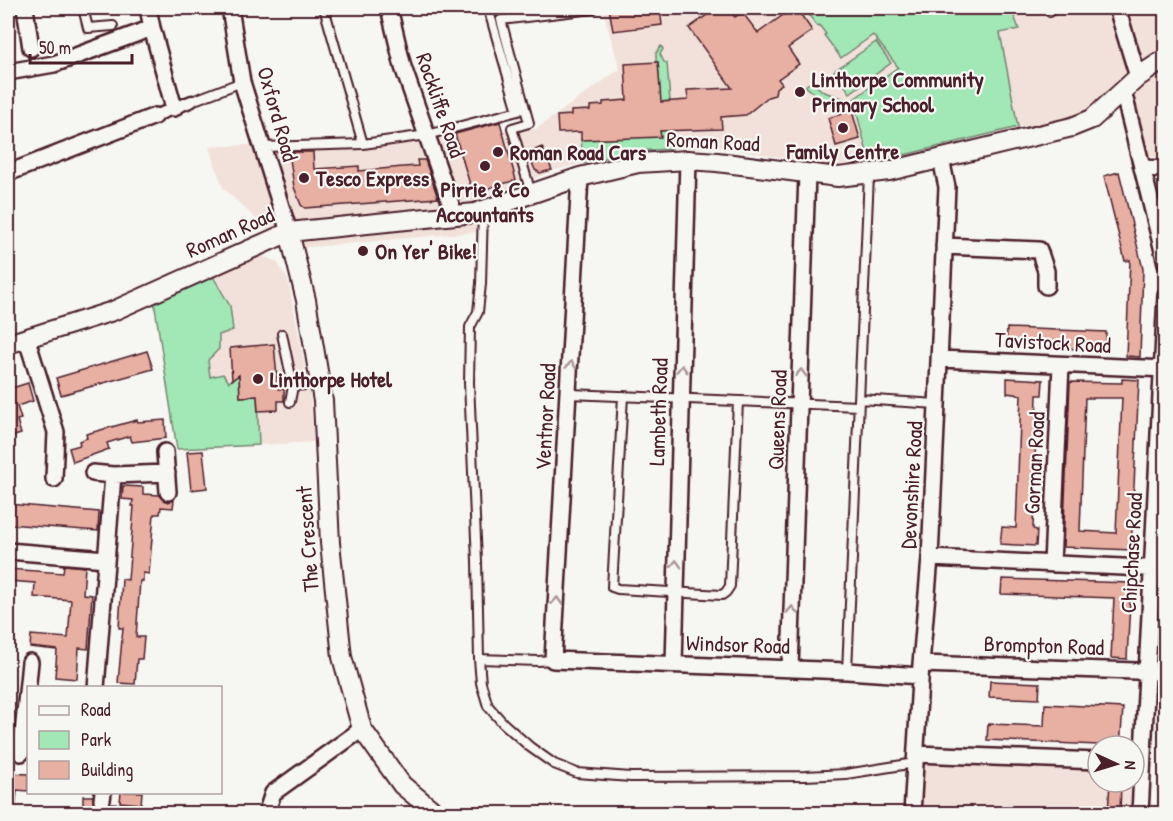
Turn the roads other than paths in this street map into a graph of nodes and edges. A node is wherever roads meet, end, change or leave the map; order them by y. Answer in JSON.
{"nodes":[{"id":1,"x":25,"y":8,"type":"edge"},
{"id":2,"x":82,"y":8,"type":"edge"},
{"id":3,"x":148,"y":8,"type":"edge"},
{"id":4,"x":230,"y":8,"type":"edge"},
{"id":5,"x":324,"y":8,"type":"edge"},
{"id":6,"x":389,"y":8,"type":"edge"},
{"id":7,"x":488,"y":8,"type":"edge"},
{"id":8,"x":1117,"y":8,"type":"edge"},
{"id":9,"x":593,"y":9,"type":"edge"},
{"id":10,"x":113,"y":26,"type":"dead end"},
{"id":11,"x":152,"y":28,"type":"junction"},
{"id":12,"x":31,"y":48,"type":"dead end"},
{"id":13,"x":1166,"y":58,"type":"edge"},
{"id":14,"x":8,"y":72,"type":"edge"},
{"id":15,"x":1138,"y":77,"type":"junction"},
{"id":16,"x":242,"y":82,"type":"junction"},
{"id":17,"x":1123,"y":91,"type":"junction"},
{"id":18,"x":192,"y":101,"type":"joint"},
{"id":19,"x":174,"y":108,"type":"junction"},
{"id":20,"x":155,"y":116,"type":"joint"},
{"id":21,"x":427,"y":135,"type":"junction"},
{"id":22,"x":363,"y":144,"type":"junction"},
{"id":23,"x":263,"y":147,"type":"junction"},
{"id":24,"x":941,"y":159,"type":"junction"},
{"id":25,"x":688,"y":160,"type":"junction"},
{"id":26,"x":1143,"y":168,"type":"junction"},
{"id":27,"x":1166,"y":169,"type":"edge"},
{"id":28,"x":8,"y":173,"type":"edge"},
{"id":29,"x":869,"y":173,"type":"junction"},
{"id":30,"x":807,"y":174,"type":"junction"},
{"id":31,"x":580,"y":177,"type":"junction"},
{"id":32,"x":531,"y":193,"type":"junction"},
{"id":33,"x":483,"y":210,"type":"junction"},
{"id":34,"x":455,"y":216,"type":"junction"},
{"id":35,"x":289,"y":231,"type":"junction"},
{"id":36,"x":944,"y":246,"type":"junction"},
{"id":37,"x":1166,"y":262,"type":"edge"},
{"id":38,"x":1046,"y":286,"type":"dead end"},
{"id":39,"x":1166,"y":295,"type":"edge"},
{"id":40,"x":282,"y":334,"type":"dead end"},
{"id":41,"x":27,"y":340,"type":"junction"},
{"id":42,"x":8,"y":344,"type":"edge"},
{"id":43,"x":939,"y":359,"type":"junction"},
{"id":44,"x":1061,"y":365,"type":"junction"},
{"id":45,"x":1164,"y":369,"type":"edge"},
{"id":46,"x":321,"y":384,"type":"junction"},
{"id":47,"x":293,"y":386,"type":"junction"},
{"id":48,"x":570,"y":394,"type":"junction"},
{"id":49,"x":623,"y":396,"type":"junction"},
{"id":50,"x":681,"y":399,"type":"junction"},
{"id":51,"x":738,"y":401,"type":"junction"},
{"id":52,"x":290,"y":402,"type":"dead end"},
{"id":53,"x":859,"y":402,"type":"junction"},
{"id":54,"x":801,"y":403,"type":"junction"},
{"id":55,"x":937,"y":404,"type":"junction"},
{"id":56,"x":165,"y":452,"type":"dead end"},
{"id":57,"x":93,"y":473,"type":"dead end"},
{"id":58,"x":167,"y":473,"type":"junction"},
{"id":59,"x":113,"y":475,"type":"junction"},
{"id":60,"x":54,"y":479,"type":"dead end"},
{"id":61,"x":168,"y":492,"type":"dead end"},
{"id":62,"x":8,"y":551,"type":"edge"},
{"id":63,"x":930,"y":558,"type":"junction"},
{"id":64,"x":106,"y":559,"type":"junction"},
{"id":65,"x":1052,"y":564,"type":"junction"},
{"id":66,"x":1159,"y":568,"type":"edge"},
{"id":67,"x":676,"y":593,"type":"junction"},
{"id":68,"x":479,"y":659,"type":"junction"},
{"id":69,"x":553,"y":660,"type":"junction"},
{"id":70,"x":30,"y":662,"type":"dead end"},
{"id":71,"x":674,"y":664,"type":"junction"},
{"id":72,"x":790,"y":669,"type":"junction"},
{"id":73,"x":921,"y":670,"type":"junction"},
{"id":74,"x":847,"y":671,"type":"junction"},
{"id":75,"x":1147,"y":671,"type":"junction"},
{"id":76,"x":1166,"y":672,"type":"edge"},
{"id":77,"x":28,"y":686,"type":"edge"},
{"id":78,"x":96,"y":686,"type":"edge"},
{"id":79,"x":27,"y":694,"type":"edge"},
{"id":80,"x":362,"y":729,"type":"junction"},
{"id":81,"x":1141,"y":734,"type":"edge"},
{"id":82,"x":19,"y":753,"type":"edge"},
{"id":83,"x":915,"y":758,"type":"junction"},
{"id":84,"x":1086,"y":761,"type":"edge"},
{"id":85,"x":1139,"y":794,"type":"edge"},
{"id":86,"x":102,"y":796,"type":"edge"},
{"id":87,"x":150,"y":811,"type":"dead end"},
{"id":88,"x":266,"y":813,"type":"edge"},
{"id":89,"x":437,"y":813,"type":"edge"},
{"id":90,"x":912,"y":813,"type":"edge"},
{"id":91,"x":1140,"y":813,"type":"edge"}],
"edges":[{"from":1,"to":12,"type":"street"},
{"from":2,"to":10,"type":"lane"},
{"from":3,"to":11,"type":"street"},
{"from":4,"to":16,"type":"street","name":"Oxford Road"},
{"from":5,"to":22,"type":"lane"},
{"from":6,"to":21,"type":"street","name":"Rockliffe Road"},
{"from":7,"to":21,"type":"lane"},
{"from":8,"to":15,"type":"street"},
{"from":9,"to":32,"type":"lane"},
{"from":11,"to":14,"type":"street"},
{"from":11,"to":19,"type":"street"},
{"from":13,"to":15,"type":"street","name":"Roman Road"},
{"from":15,"to":17,"type":"street","name":"Roman Road"},
{"from":16,"to":18,"type":"lane"},
{"from":16,"to":23,"type":"street","name":"Oxford Road"},
{"from":17,"to":24,"type":"street","name":"Roman Road"},
{"from":17,"to":26,"type":"street"},
{"from":18,"to":19,"type":"street"},
{"from":19,"to":20,"type":"street"},
{"from":20,"to":28,"type":"street"},
{"from":21,"to":22,"type":"lane"},
{"from":21,"to":34,"type":"street","name":"Rockliffe Road"},
{"from":22,"to":23,"type":"lane"},
{"from":23,"to":35,"type":"street","name":"Oxford Road"},
{"from":24,"to":29,"type":"street","name":"Roman Road"},
{"from":24,"to":36,"type":"street","name":"Devonshire Road"},
{"from":25,"to":30,"type":"street","name":"Roman Road"},
{"from":25,"to":31,"type":"street","name":"Roman Road"},
{"from":50,"to":25,"type":"street","name":"Lambeth Road","one_way":true},
{"from":26,"to":27,"type":"street"},
{"from":26,"to":37,"type":"street"},
{"from":29,"to":30,"type":"street","name":"Roman Road"},
{"from":29,"to":53,"type":"lane"},
{"from":54,"to":30,"type":"street","name":"Queens Road","one_way":true},
{"from":31,"to":32,"type":"street","name":"Roman Road"},
{"from":48,"to":31,"type":"street","name":"Ventnor Road","one_way":true},
{"from":32,"to":33,"type":"street","name":"Roman Road"},
{"from":33,"to":34,"type":"street","name":"Roman Road"},
{"from":33,"to":68,"type":"lane"},
{"from":34,"to":35,"type":"street","name":"Roman Road"},
{"from":35,"to":41,"type":"street","name":"Roman Road"},
{"from":35,"to":46,"type":"street","name":"The Crescent"},
{"from":36,"to":38,"type":"street"},
{"from":36,"to":43,"type":"street","name":"Devonshire Road"},
{"from":39,"to":45,"type":"street","name":"Chipchase Road"},
{"from":40,"to":47,"type":"lane"},
{"from":41,"to":42,"type":"street","name":"Roman Road"},
{"from":41,"to":60,"type":"street"},
{"from":43,"to":44,"type":"street","name":"Tavistock Road"},
{"from":43,"to":55,"type":"street","name":"Devonshire Road"},
{"from":44,"to":45,"type":"street","name":"Tavistock Road"},
{"from":44,"to":65,"type":"street","name":"Gorman Road"},
{"from":45,"to":66,"type":"street","name":"Chipchase Road"},
{"from":46,"to":47,"type":"lane"},
{"from":46,"to":80,"type":"street","name":"The Crescent"},
{"from":47,"to":52,"type":"lane"},
{"from":48,"to":49,"type":"lane"},
{"from":69,"to":48,"type":"street","name":"Ventnor Road","one_way":true},
{"from":49,"to":50,"type":"lane"},
{"from":49,"to":67,"type":"lane"},
{"from":50,"to":51,"type":"lane"},
{"from":67,"to":50,"type":"street","name":"Lambeth Road","one_way":true},
{"from":51,"to":54,"type":"lane"},
{"from":51,"to":67,"type":"lane"},
{"from":53,"to":54,"type":"lane"},
{"from":53,"to":55,"type":"lane"},
{"from":53,"to":74,"type":"lane"},
{"from":72,"to":54,"type":"street","name":"Queens Road","one_way":true},
{"from":55,"to":63,"type":"street","name":"Devonshire Road"},
{"from":56,"to":58,"type":"street"},
{"from":57,"to":59,"type":"street"},
{"from":58,"to":59,"type":"street"},
{"from":58,"to":61,"type":"street"},
{"from":59,"to":64,"type":"street"},
{"from":62,"to":64,"type":"street"},
{"from":63,"to":65,"type":"street"},
{"from":63,"to":73,"type":"street","name":"Devonshire Road"},
{"from":64,"to":78,"type":"street"},
{"from":65,"to":66,"type":"street"},
{"from":66,"to":75,"type":"street","name":"Chipchase Road"},
{"from":67,"to":71,"type":"street","name":"Lambeth Road"},
{"from":68,"to":69,"type":"lane"},
{"from":68,"to":83,"type":"lane"},
{"from":69,"to":71,"type":"street","name":"Windsor Road"},
{"from":70,"to":77,"type":"street"},
{"from":71,"to":72,"type":"street","name":"Windsor Road"},
{"from":72,"to":74,"type":"street","name":"Windsor Road"},
{"from":73,"to":74,"type":"street","name":"Windsor Road"},
{"from":73,"to":75,"type":"street","name":"Brompton Road"},
{"from":73,"to":83,"type":"street","name":"Devonshire Road"},
{"from":75,"to":76,"type":"street","name":"Brompton Road"},
{"from":75,"to":81,"type":"street","name":"Chipchase Road"},
{"from":79,"to":82,"type":"street"},
{"from":80,"to":88,"type":"street"},
{"from":80,"to":89,"type":"street","name":"The Crescent"},
{"from":83,"to":84,"type":"street"},
{"from":83,"to":90,"type":"street","name":"Devonshire Road"},
{"from":85,"to":91,"type":"street","name":"Chipchase Road"},
{"from":86,"to":87,"type":"lane"}]}
